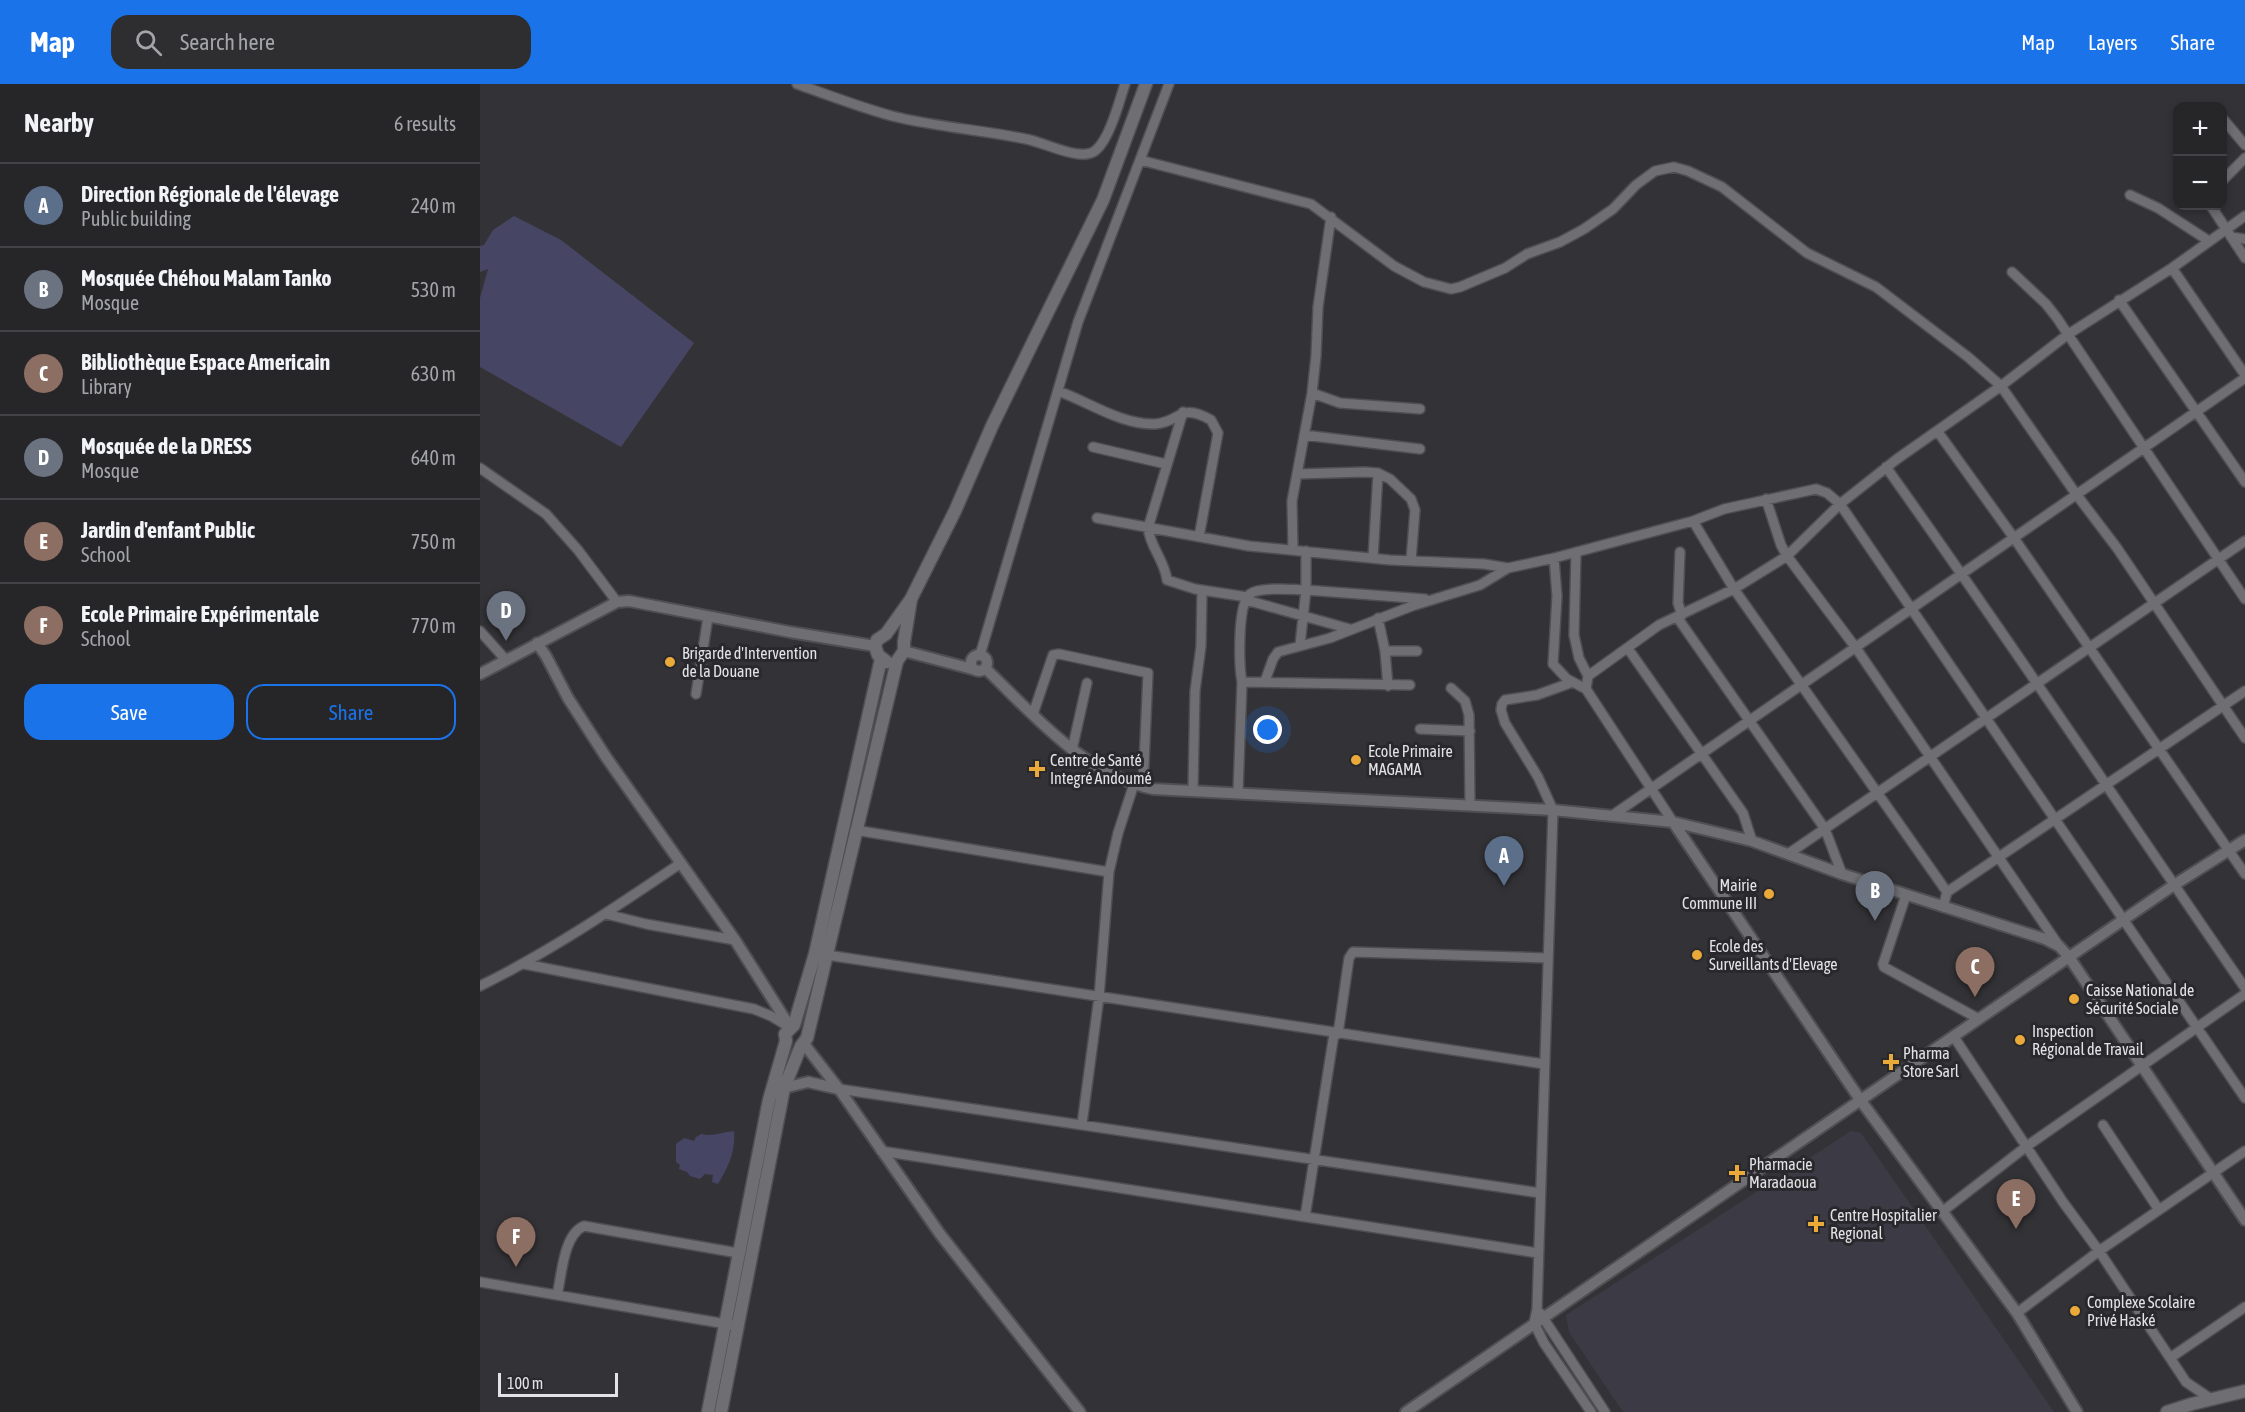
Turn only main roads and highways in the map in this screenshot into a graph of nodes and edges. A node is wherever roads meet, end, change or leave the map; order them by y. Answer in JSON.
{"nodes":[{"id":1,"x":1146,"y":84,"type":"edge"},
{"id":2,"x":911,"y":599,"type":"junction"},
{"id":3,"x":886,"y":634,"type":"junction"},
{"id":4,"x":901,"y":651,"type":"junction"},
{"id":5,"x":881,"y":659,"type":"junction"},
{"id":6,"x":792,"y":1026,"type":"junction"},
{"id":7,"x":786,"y":1041,"type":"junction"},
{"id":8,"x":804,"y":1041,"type":"junction"},
{"id":9,"x":2245,"y":1390,"type":"edge"},
{"id":10,"x":708,"y":1412,"type":"edge"},
{"id":11,"x":722,"y":1412,"type":"edge"},
{"id":12,"x":2167,"y":1412,"type":"edge"}],
"edges":[{"from":1,"to":2,"type":"main road"},
{"from":2,"to":3,"type":"main road"},
{"from":2,"to":4,"type":"main road"},
{"from":3,"to":4,"type":"main road"},
{"from":3,"to":5,"type":"main road"},
{"from":4,"to":5,"type":"main road"},
{"from":4,"to":8,"type":"main road"},
{"from":5,"to":6,"type":"main road"},
{"from":6,"to":7,"type":"main road"},
{"from":6,"to":8,"type":"main road"},
{"from":7,"to":8,"type":"main road"},
{"from":7,"to":10,"type":"main road"},
{"from":8,"to":11,"type":"main road"},
{"from":9,"to":12,"type":"main road"}]}
